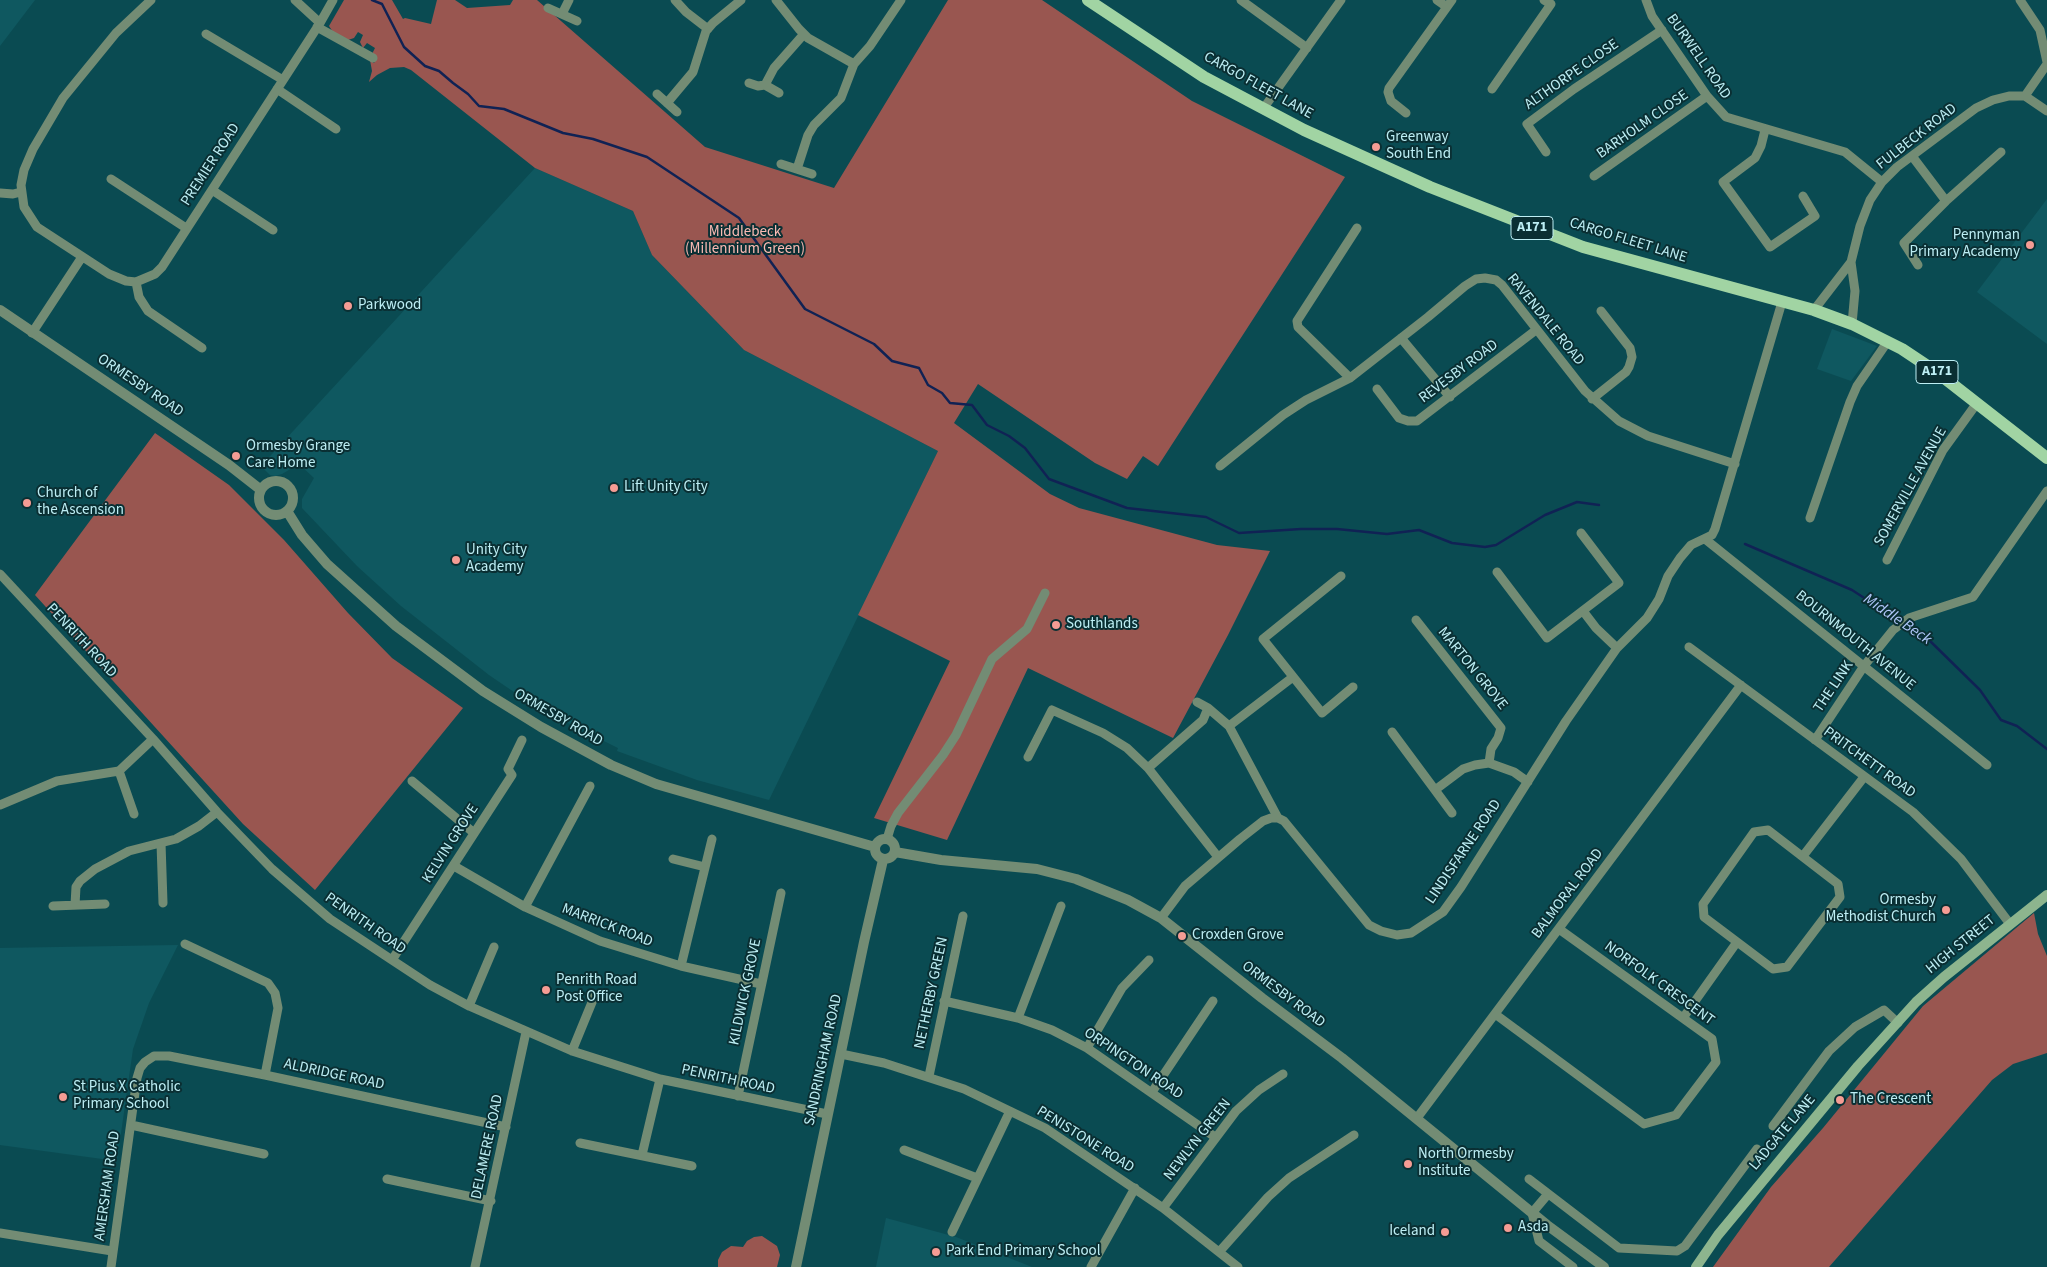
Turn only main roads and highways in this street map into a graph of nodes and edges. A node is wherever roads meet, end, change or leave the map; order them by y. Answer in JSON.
{"nodes":[{"id":1,"x":1088,"y":0,"type":"edge"},
{"id":2,"x":2047,"y":458,"type":"edge"},
{"id":3,"x":2047,"y":895,"type":"edge"},
{"id":4,"x":1898,"y":1023,"type":"joint"},
{"id":5,"x":1696,"y":1267,"type":"edge"}],
"edges":[{"from":1,"to":2,"type":"main road","name":"CARGO FLEET LANE","number":"A171"},
{"from":3,"to":4,"type":"main road","name":"HIGH STREET"},
{"from":4,"to":5,"type":"main road","name":"LADGATE LANE"}]}
